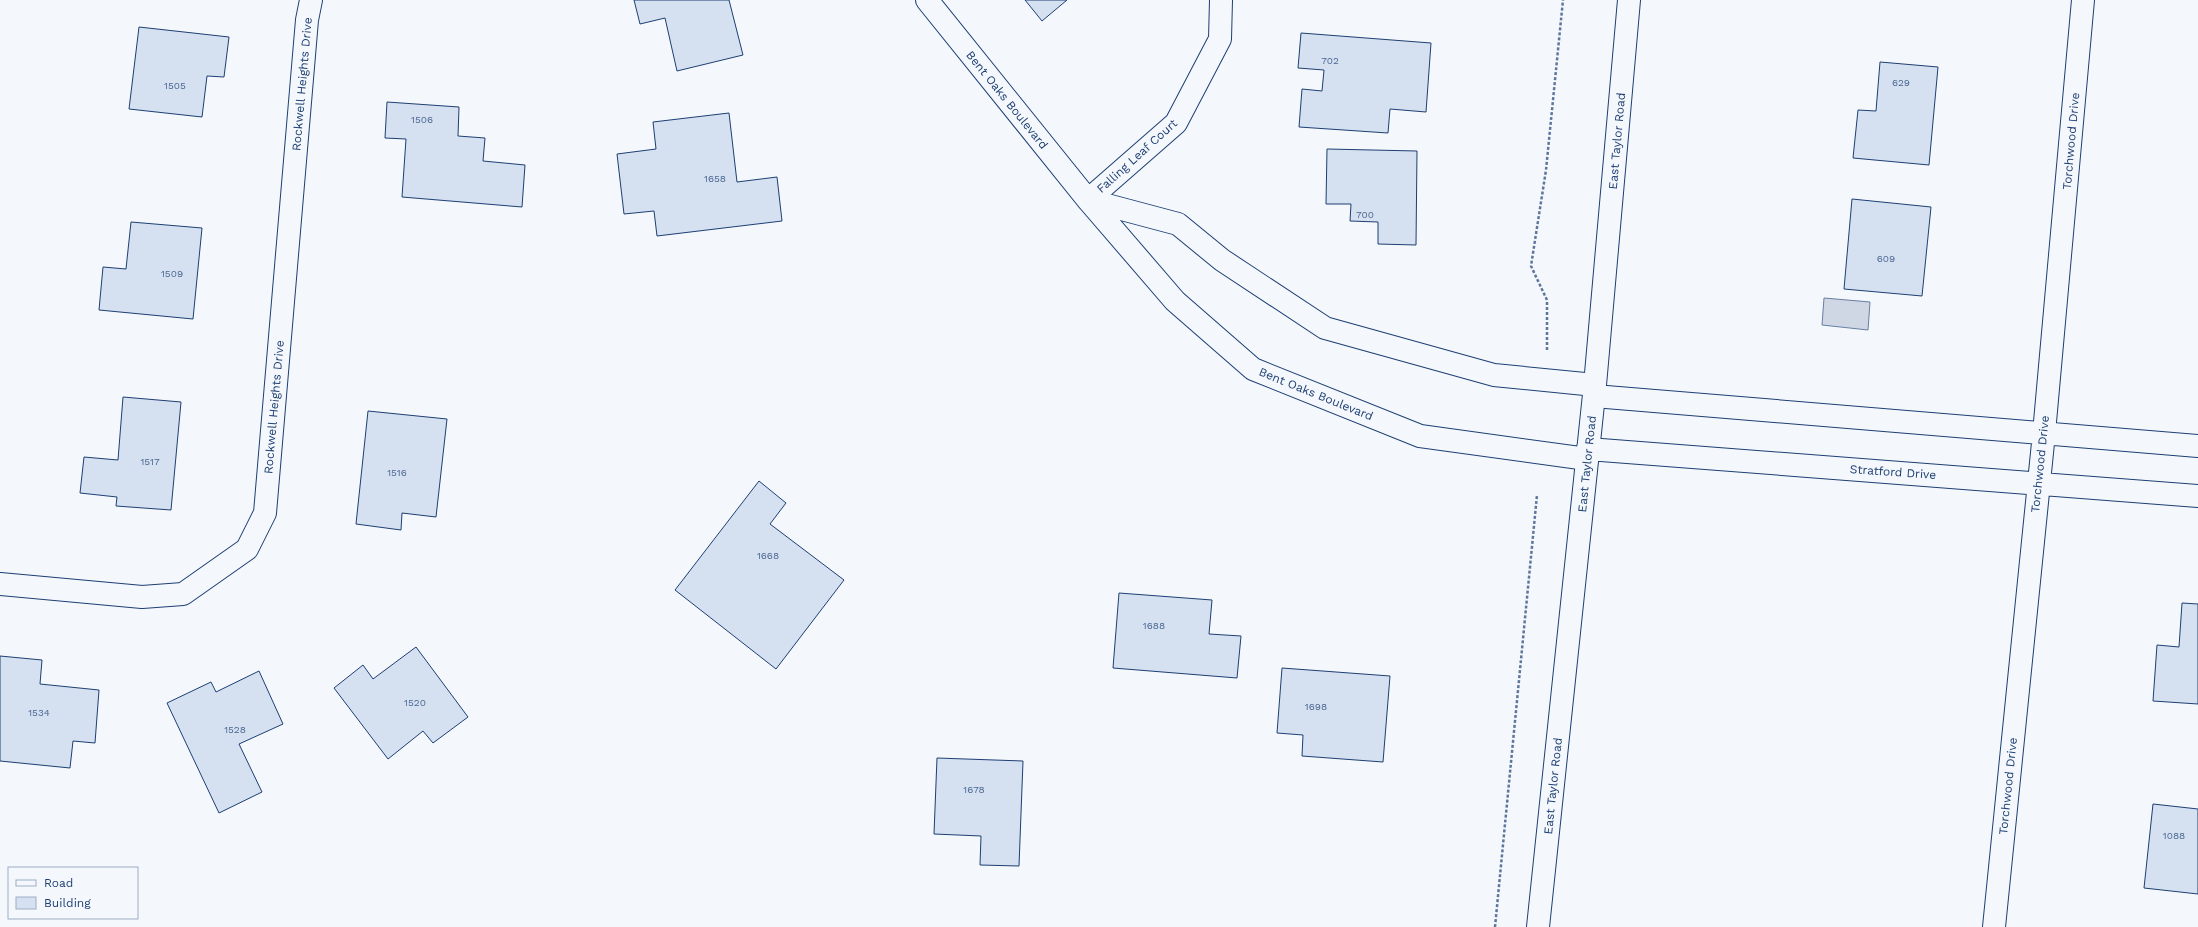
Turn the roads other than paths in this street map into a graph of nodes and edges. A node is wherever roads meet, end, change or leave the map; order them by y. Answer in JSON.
{"nodes":[{"id":1,"x":311,"y":0,"type":"edge"},
{"id":2,"x":927,"y":0,"type":"edge"},
{"id":3,"x":1221,"y":0,"type":"edge"},
{"id":4,"x":1629,"y":0,"type":"edge"},
{"id":5,"x":2084,"y":0,"type":"edge"},
{"id":6,"x":1088,"y":200,"type":"junction"},
{"id":7,"x":1594,"y":391,"type":"junction"},
{"id":8,"x":2044,"y":434,"type":"junction"},
{"id":9,"x":2198,"y":446,"type":"edge"},
{"id":10,"x":1588,"y":454,"type":"junction"},
{"id":11,"x":2038,"y":483,"type":"junction"},
{"id":12,"x":2198,"y":496,"type":"edge"},
{"id":13,"x":0,"y":584,"type":"edge"},
{"id":14,"x":1538,"y":927,"type":"edge"},
{"id":15,"x":1994,"y":927,"type":"edge"}],
"edges":[{"from":1,"to":13,"type":"street","name":"Rockwell Heights Drive"},
{"from":2,"to":6,"type":"street","name":"Bent Oaks Boulevard"},
{"from":3,"to":6,"type":"street","name":"Falling Leaf Court"},
{"from":4,"to":7,"type":"street","name":"East Taylor Road"},
{"from":5,"to":8,"type":"street","name":"Torchwood Drive"},
{"from":6,"to":7,"type":"street"},
{"from":6,"to":10,"type":"street","name":"Bent Oaks Boulevard"},
{"from":7,"to":8,"type":"street"},
{"from":7,"to":10,"type":"street","name":"East Taylor Road"},
{"from":8,"to":9,"type":"street"},
{"from":8,"to":11,"type":"street","name":"Torchwood Drive"},
{"from":10,"to":11,"type":"street","name":"Stratford Drive"},
{"from":10,"to":14,"type":"street","name":"East Taylor Road"},
{"from":11,"to":12,"type":"street","name":"Stratford Drive"},
{"from":11,"to":15,"type":"street","name":"Torchwood Drive"}]}
